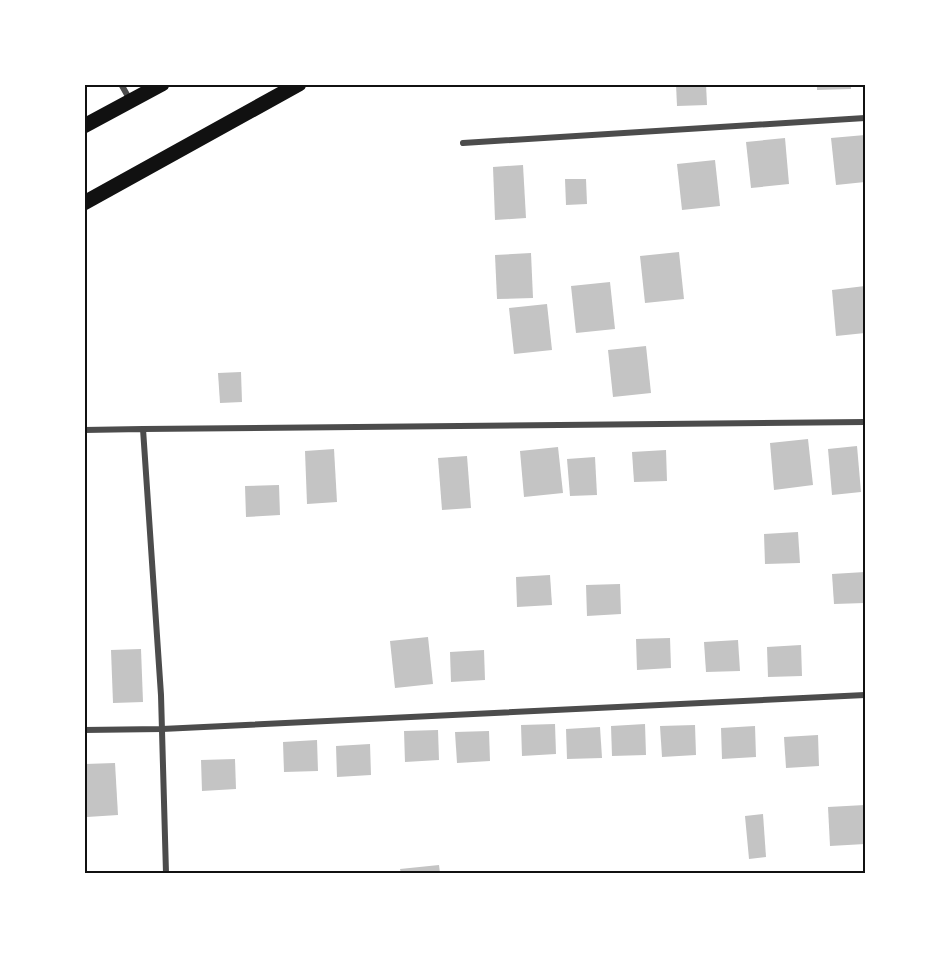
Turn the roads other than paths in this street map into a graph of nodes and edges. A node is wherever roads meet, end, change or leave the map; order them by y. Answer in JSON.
{"nodes":[{"id":1,"x":121,"y":84,"type":"edge"},
{"id":2,"x":162,"y":84,"type":"edge"},
{"id":3,"x":299,"y":84,"type":"edge"},
{"id":4,"x":130,"y":101,"type":"junction"},
{"id":5,"x":865,"y":118,"type":"edge"},
{"id":6,"x":84,"y":126,"type":"edge"},
{"id":7,"x":463,"y":143,"type":"dead end"},
{"id":8,"x":84,"y":203,"type":"edge"},
{"id":9,"x":865,"y":422,"type":"edge"},
{"id":10,"x":143,"y":429,"type":"junction"},
{"id":11,"x":84,"y":430,"type":"edge"},
{"id":12,"x":865,"y":695,"type":"edge"},
{"id":13,"x":162,"y":729,"type":"junction"},
{"id":14,"x":84,"y":730,"type":"edge"},
{"id":15,"x":166,"y":873,"type":"edge"}],
"edges":[{"from":1,"to":4,"type":"street"},
{"from":2,"to":4,"type":"main road"},
{"from":3,"to":8,"type":"main road"},
{"from":4,"to":6,"type":"main road"},
{"from":5,"to":7,"type":"street"},
{"from":9,"to":10,"type":"street"},
{"from":10,"to":11,"type":"street"},
{"from":10,"to":13,"type":"street"},
{"from":12,"to":13,"type":"street"},
{"from":13,"to":14,"type":"street"},
{"from":13,"to":15,"type":"street"}]}
